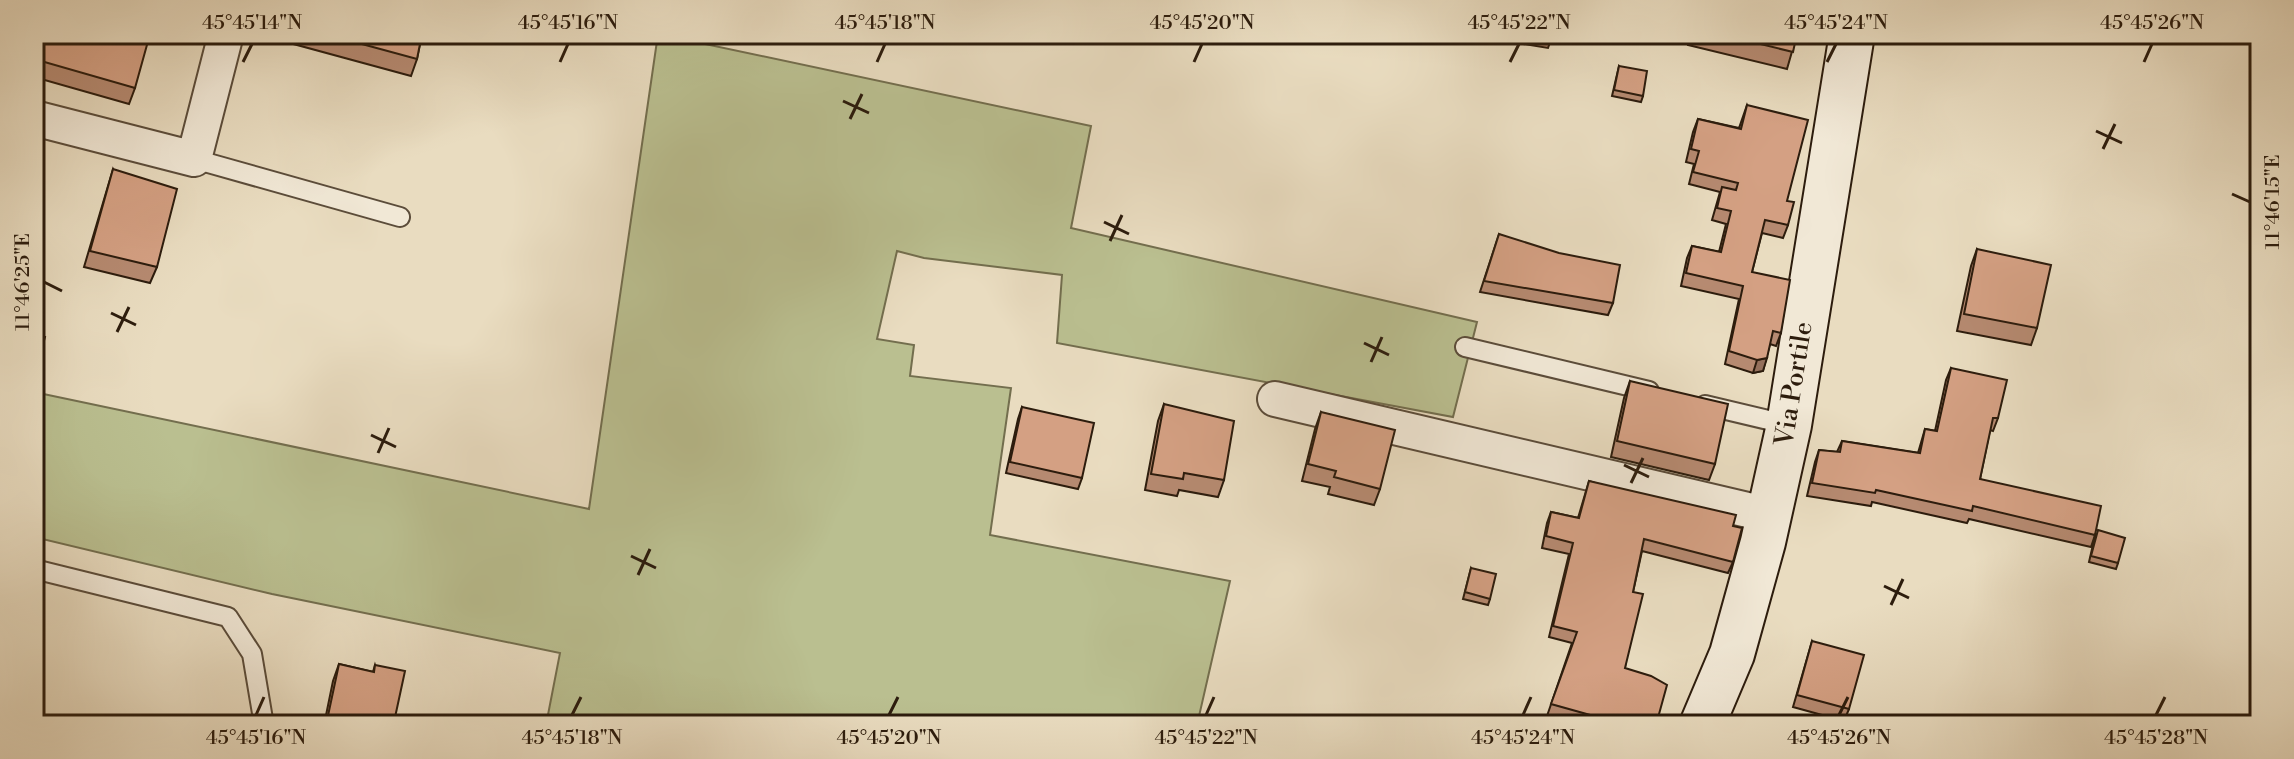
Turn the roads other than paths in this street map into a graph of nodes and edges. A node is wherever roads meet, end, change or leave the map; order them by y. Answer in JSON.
{"nodes":[{"id":1,"x":226,"y":34,"type":"edge"},
{"id":2,"x":1852,"y":34,"type":"edge"},
{"id":3,"x":34,"y":118,"type":"edge"},
{"id":4,"x":194,"y":159,"type":"junction"},
{"id":5,"x":400,"y":217,"type":"dead end"},
{"id":6,"x":1465,"y":347,"type":"dead end"},
{"id":7,"x":1275,"y":399,"type":"dead end"},
{"id":8,"x":1789,"y":425,"type":"junction"},
{"id":9,"x":1769,"y":515,"type":"junction"},
{"id":10,"x":34,"y":569,"type":"edge"},
{"id":11,"x":264,"y":725,"type":"edge"},
{"id":12,"x":1702,"y":725,"type":"edge"}],
"edges":[{"from":1,"to":4,"type":"street"},
{"from":2,"to":8,"type":"street","name":"Via Portile"},
{"from":3,"to":4,"type":"street"},
{"from":4,"to":5,"type":"lane"},
{"from":6,"to":8,"type":"lane"},
{"from":7,"to":9,"type":"street"},
{"from":8,"to":9,"type":"street","name":"Via Portile"},
{"from":9,"to":12,"type":"street","name":"Via Portile"},
{"from":10,"to":11,"type":"lane"}]}
